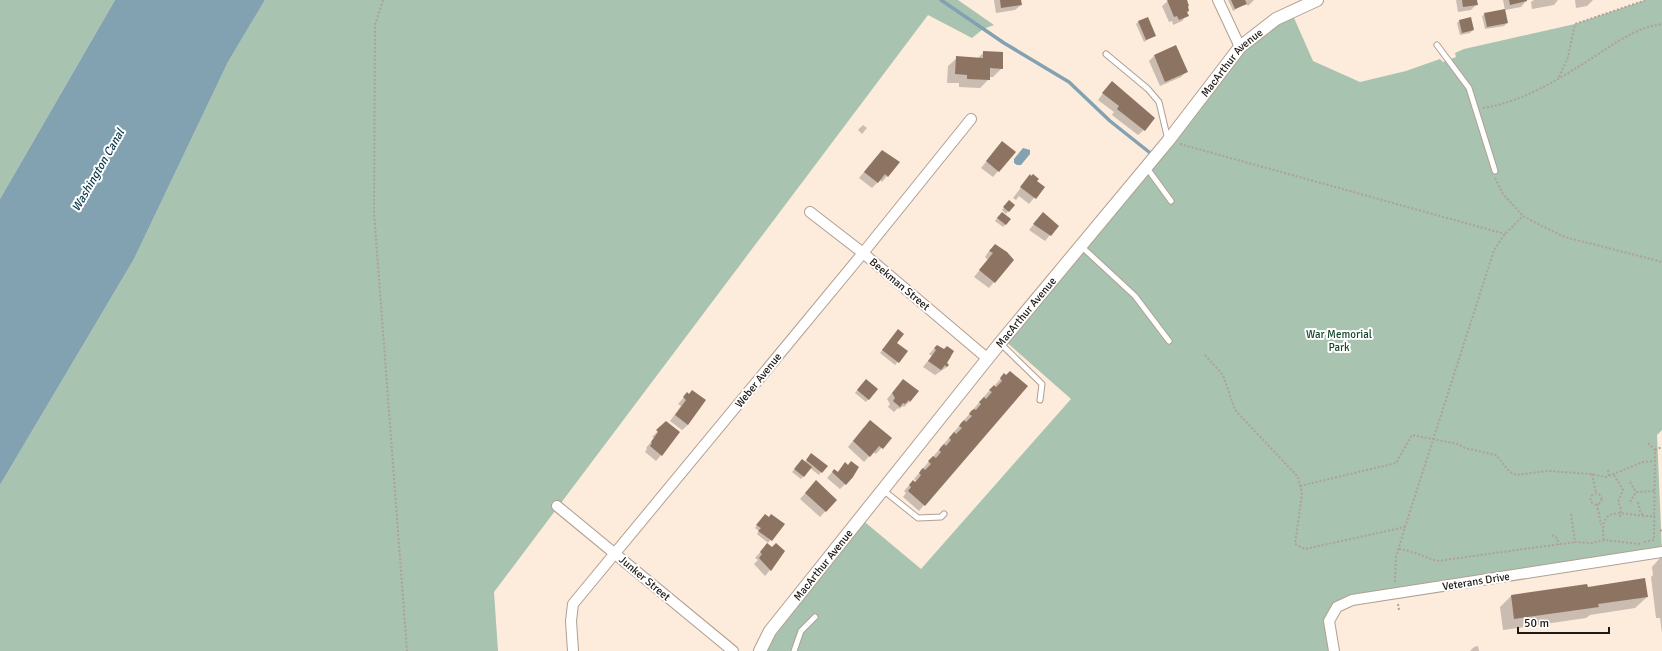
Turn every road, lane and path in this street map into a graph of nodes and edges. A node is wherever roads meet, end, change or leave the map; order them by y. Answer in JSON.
{"nodes":[{"id":1,"x":383,"y":0,"type":"edge"},
{"id":2,"x":1218,"y":0,"type":"edge"},
{"id":3,"x":1317,"y":0,"type":"edge"},
{"id":4,"x":1646,"y":0,"type":"edge"},
{"id":5,"x":1662,"y":24,"type":"edge"},
{"id":6,"x":1437,"y":45,"type":"dead end"},
{"id":7,"x":1240,"y":47,"type":"junction"},
{"id":8,"x":1106,"y":54,"type":"dead end"},
{"id":9,"x":1558,"y":78,"type":"junction"},
{"id":10,"x":1476,"y":109,"type":"junction"},
{"id":11,"x":971,"y":119,"type":"dead end"},
{"id":12,"x":1168,"y":141,"type":"junction"},
{"id":13,"x":1146,"y":167,"type":"junction"},
{"id":14,"x":1495,"y":171,"type":"joint"},
{"id":15,"x":1171,"y":201,"type":"dead end"},
{"id":16,"x":810,"y":212,"type":"dead end"},
{"id":17,"x":1523,"y":216,"type":"junction"},
{"id":18,"x":1505,"y":234,"type":"junction"},
{"id":19,"x":1081,"y":246,"type":"junction"},
{"id":20,"x":863,"y":253,"type":"junction"},
{"id":21,"x":1662,"y":262,"type":"edge"},
{"id":22,"x":1169,"y":341,"type":"dead end"},
{"id":23,"x":1000,"y":344,"type":"junction"},
{"id":24,"x":1206,"y":355,"type":"dead end"},
{"id":25,"x":988,"y":359,"type":"junction"},
{"id":26,"x":1040,"y":400,"type":"dead end"},
{"id":27,"x":1433,"y":439,"type":"junction"},
{"id":28,"x":1647,"y":442,"type":"dead end"},
{"id":29,"x":1662,"y":447,"type":"edge"},
{"id":30,"x":1655,"y":450,"type":"junction"},
{"id":31,"x":1656,"y":461,"type":"junction"},
{"id":32,"x":1608,"y":470,"type":"dead end"},
{"id":33,"x":1592,"y":474,"type":"junction"},
{"id":34,"x":1614,"y":475,"type":"junction"},
{"id":35,"x":1609,"y":476,"type":"junction"},
{"id":36,"x":1630,"y":482,"type":"dead end"},
{"id":37,"x":1300,"y":486,"type":"junction"},
{"id":38,"x":882,"y":489,"type":"junction"},
{"id":39,"x":1655,"y":491,"type":"junction"},
{"id":40,"x":1636,"y":492,"type":"junction"},
{"id":41,"x":1596,"y":493,"type":"junction"},
{"id":42,"x":1630,"y":502,"type":"dead end"},
{"id":43,"x":1638,"y":502,"type":"dead end"},
{"id":44,"x":1597,"y":504,"type":"junction"},
{"id":45,"x":556,"y":506,"type":"dead end"},
{"id":46,"x":1620,"y":513,"type":"junction"},
{"id":47,"x":944,"y":514,"type":"dead end"},
{"id":48,"x":1571,"y":514,"type":"dead end"},
{"id":49,"x":1655,"y":516,"type":"junction"},
{"id":50,"x":1644,"y":517,"type":"junction"},
{"id":51,"x":1620,"y":518,"type":"dead end"},
{"id":52,"x":1601,"y":526,"type":"junction"},
{"id":53,"x":1405,"y":527,"type":"junction"},
{"id":54,"x":1552,"y":535,"type":"dead end"},
{"id":55,"x":1604,"y":540,"type":"junction"},
{"id":56,"x":1574,"y":542,"type":"junction"},
{"id":57,"x":1559,"y":544,"type":"junction"},
{"id":58,"x":1399,"y":549,"type":"junction"},
{"id":59,"x":1662,"y":552,"type":"edge"},
{"id":60,"x":615,"y":553,"type":"junction"},
{"id":61,"x":1395,"y":585,"type":"dead end"},
{"id":62,"x":1398,"y":603,"type":"dead end"},
{"id":63,"x":1399,"y":610,"type":"dead end"},
{"id":64,"x":815,"y":617,"type":"dead end"},
{"id":65,"x":407,"y":651,"type":"edge"},
{"id":66,"x":573,"y":651,"type":"edge"},
{"id":67,"x":733,"y":651,"type":"edge"},
{"id":68,"x":760,"y":651,"type":"edge"},
{"id":69,"x":794,"y":651,"type":"edge"},
{"id":70,"x":1334,"y":651,"type":"edge"}],
"edges":[{"from":1,"to":65,"type":"path"},
{"from":2,"to":7,"type":"street"},
{"from":3,"to":7,"type":"street","name":"MacArthur Avenue"},
{"from":4,"to":9,"type":"path"},
{"from":5,"to":9,"type":"path"},
{"from":6,"to":10,"type":"lane"},
{"from":7,"to":12,"type":"street","name":"MacArthur Avenue"},
{"from":8,"to":12,"type":"lane"},
{"from":9,"to":10,"type":"path"},
{"from":10,"to":14,"type":"lane"},
{"from":11,"to":20,"type":"street","name":"Weber Avenue"},
{"from":12,"to":13,"type":"street","name":"MacArthur Avenue"},
{"from":12,"to":18,"type":"path"},
{"from":13,"to":15,"type":"lane"},
{"from":13,"to":19,"type":"street","name":"MacArthur Avenue"},
{"from":14,"to":17,"type":"path"},
{"from":16,"to":20,"type":"street","name":"Beekman Street"},
{"from":17,"to":18,"type":"path"},
{"from":17,"to":21,"type":"path"},
{"from":18,"to":27,"type":"path"},
{"from":19,"to":22,"type":"lane"},
{"from":19,"to":23,"type":"street","name":"MacArthur Avenue"},
{"from":20,"to":25,"type":"street","name":"Beekman Street"},
{"from":20,"to":60,"type":"street","name":"Weber Avenue"},
{"from":23,"to":25,"type":"street","name":"MacArthur Avenue"},
{"from":23,"to":26,"type":"lane"},
{"from":24,"to":37,"type":"path"},
{"from":25,"to":38,"type":"street","name":"MacArthur Avenue"},
{"from":27,"to":33,"type":"path"},
{"from":27,"to":37,"type":"path"},
{"from":27,"to":53,"type":"path"},
{"from":28,"to":30,"type":"path"},
{"from":29,"to":30,"type":"path"},
{"from":30,"to":31,"type":"path"},
{"from":31,"to":34,"type":"path"},
{"from":31,"to":39,"type":"path"},
{"from":32,"to":35,"type":"path"},
{"from":33,"to":35,"type":"path"},
{"from":33,"to":41,"type":"path"},
{"from":34,"to":35,"type":"path"},
{"from":34,"to":46,"type":"path"},
{"from":36,"to":40,"type":"path"},
{"from":37,"to":53,"type":"path"},
{"from":38,"to":47,"type":"lane"},
{"from":38,"to":68,"type":"street","name":"MacArthur Avenue"},
{"from":39,"to":40,"type":"path"},
{"from":39,"to":49,"type":"path"},
{"from":40,"to":42,"type":"path"},
{"from":41,"to":44,"type":"path"},
{"from":41,"to":44,"type":"path"},
{"from":43,"to":50,"type":"path"},
{"from":44,"to":52,"type":"path"},
{"from":45,"to":60,"type":"street","name":"Junker Street"},
{"from":46,"to":50,"type":"path"},
{"from":46,"to":51,"type":"path"},
{"from":46,"to":52,"type":"path"},
{"from":48,"to":56,"type":"path"},
{"from":49,"to":50,"type":"path"},
{"from":49,"to":55,"type":"path"},
{"from":52,"to":55,"type":"path"},
{"from":53,"to":58,"type":"path"},
{"from":54,"to":57,"type":"path"},
{"from":55,"to":56,"type":"path"},
{"from":56,"to":57,"type":"path"},
{"from":57,"to":58,"type":"path"},
{"from":58,"to":61,"type":"path"},
{"from":59,"to":70,"type":"street","name":"Veterans Drive"},
{"from":60,"to":66,"type":"street","name":"Weber Avenue"},
{"from":60,"to":67,"type":"street","name":"Junker Street"},
{"from":62,"to":63,"type":"path"},
{"from":64,"to":69,"type":"lane"}]}
